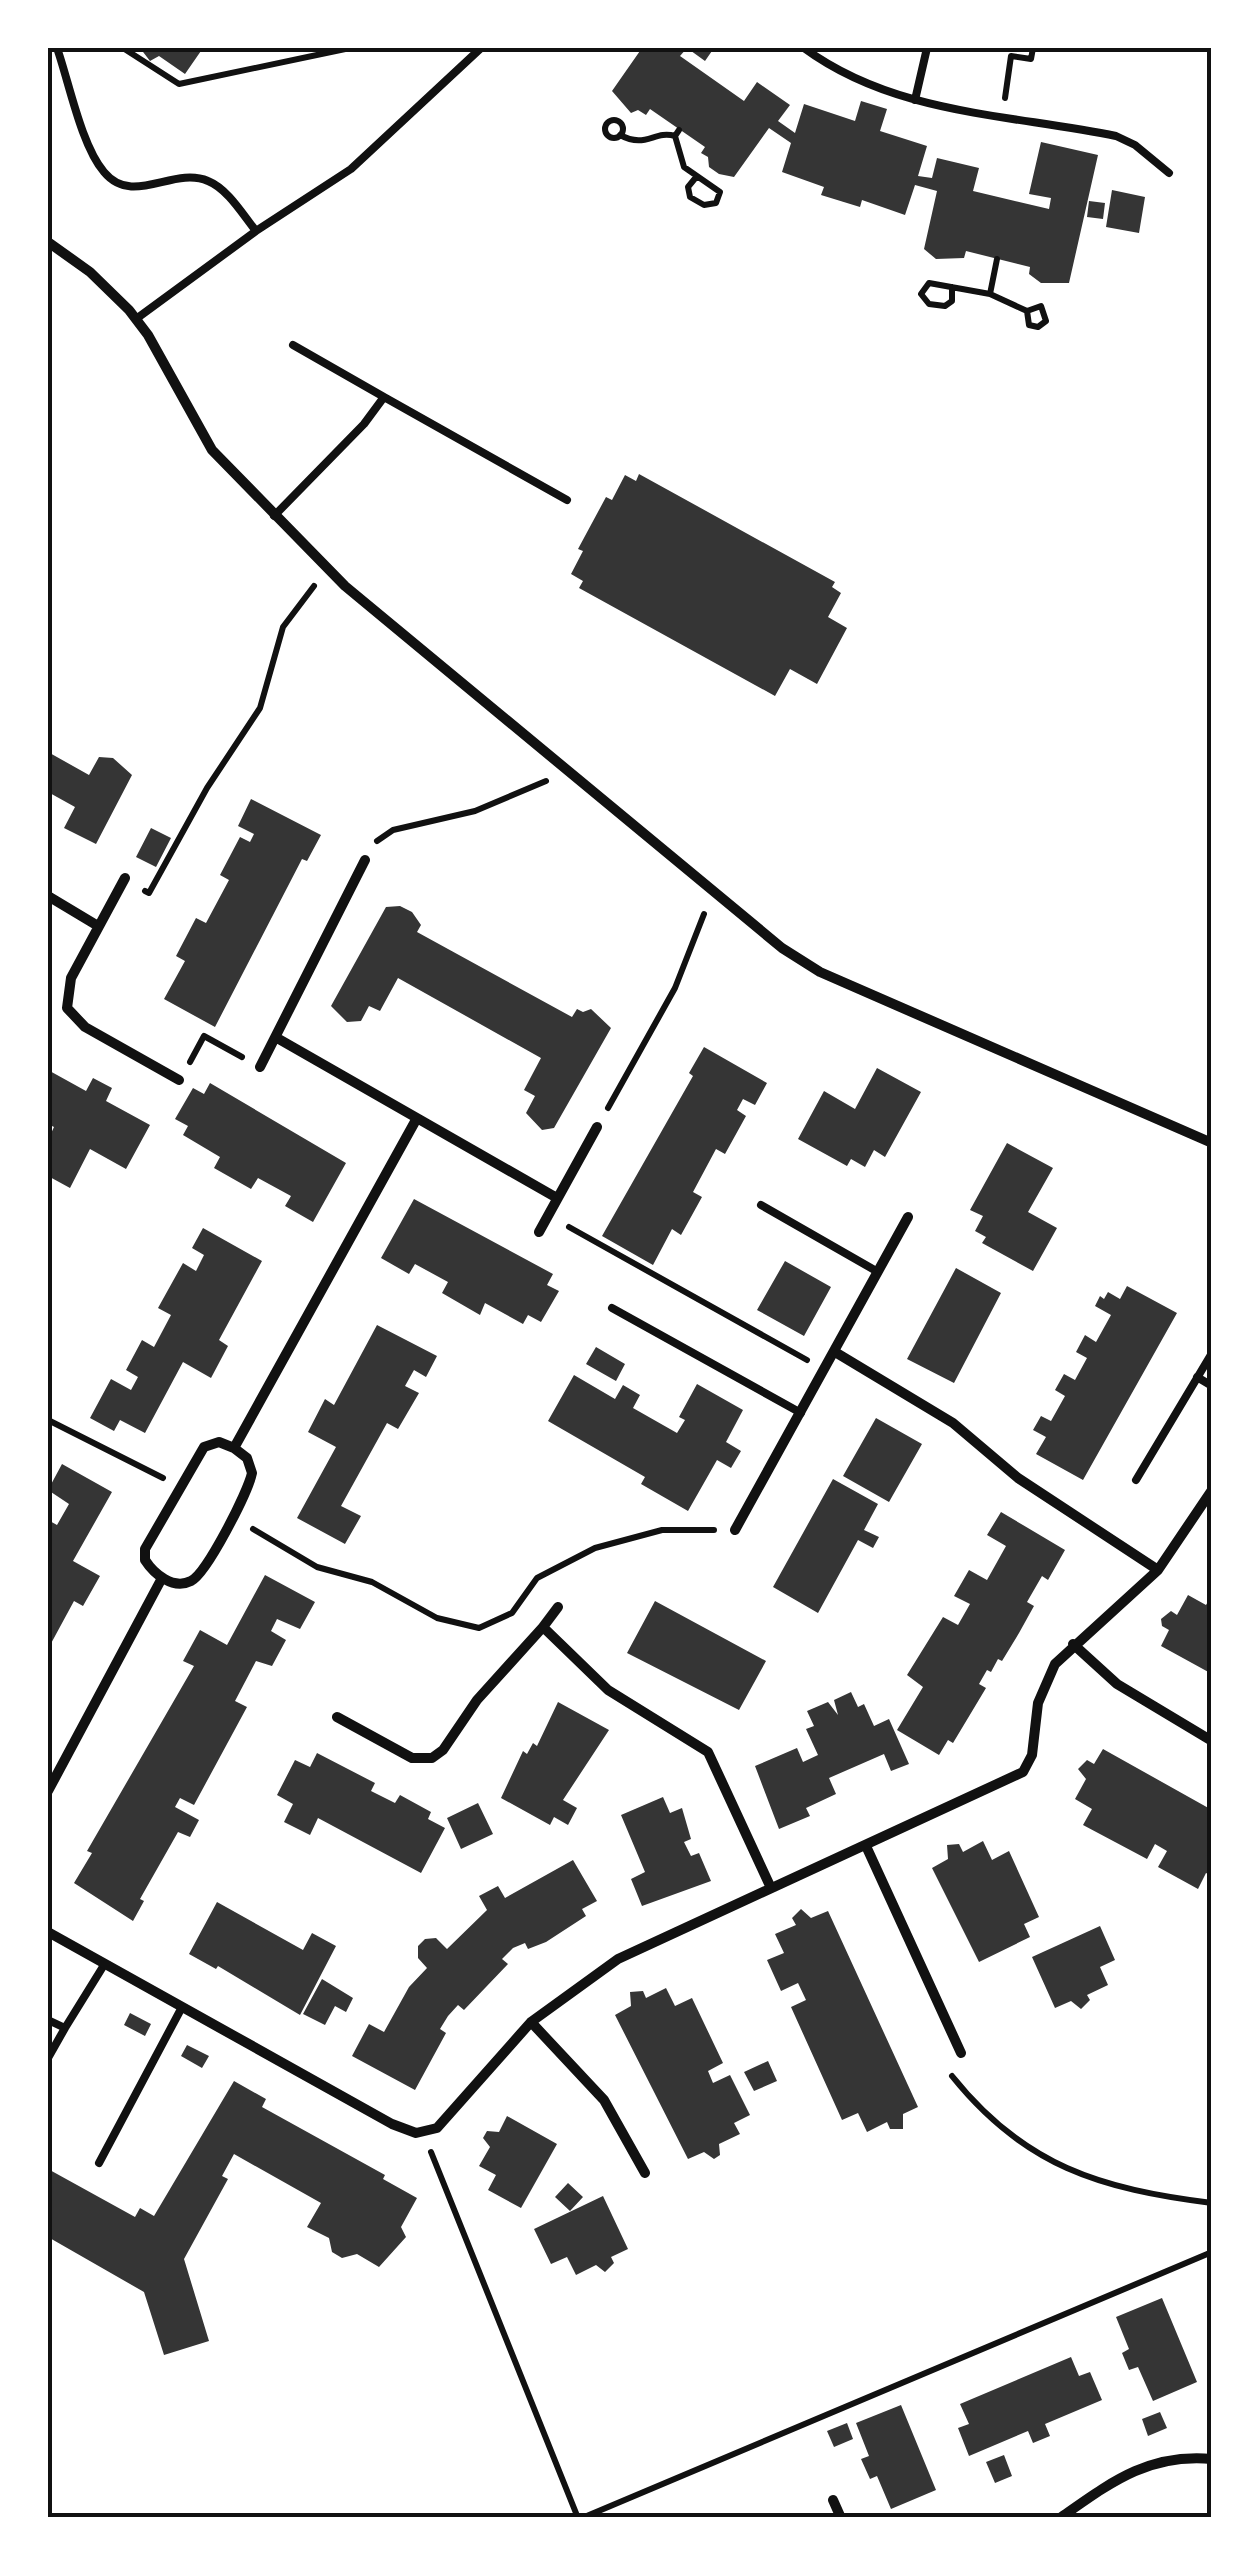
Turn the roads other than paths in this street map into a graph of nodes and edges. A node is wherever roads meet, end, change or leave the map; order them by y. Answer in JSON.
{"nodes":[{"id":1,"x":57,"y":48,"type":"edge"},
{"id":2,"x":481,"y":48,"type":"edge"},
{"id":3,"x":804,"y":48,"type":"edge"},
{"id":4,"x":926,"y":48,"type":"edge"},
{"id":5,"x":915,"y":100,"type":"junction"},
{"id":6,"x":1169,"y":173,"type":"dead end"},
{"id":7,"x":256,"y":231,"type":"junction"},
{"id":8,"x":48,"y":242,"type":"edge"},
{"id":9,"x":136,"y":320,"type":"junction"},
{"id":10,"x":293,"y":345,"type":"dead end"},
{"id":11,"x":384,"y":397,"type":"junction"},
{"id":12,"x":567,"y":500,"type":"dead end"},
{"id":13,"x":274,"y":516,"type":"junction"},
{"id":14,"x":365,"y":860,"type":"road end"},
{"id":15,"x":124,"y":878,"type":"road end"},
{"id":16,"x":48,"y":896,"type":"edge"},
{"id":17,"x":98,"y":926,"type":"junction"},
{"id":18,"x":276,"y":1038,"type":"junction"},
{"id":19,"x":260,"y":1067,"type":"road end"},
{"id":20,"x":179,"y":1080,"type":"road end"},
{"id":21,"x":417,"y":1118,"type":"junction"},
{"id":22,"x":597,"y":1126,"type":"road end"},
{"id":23,"x":1212,"y":1143,"type":"edge"},
{"id":24,"x":557,"y":1198,"type":"junction"},
{"id":25,"x":761,"y":1205,"type":"dead end"},
{"id":26,"x":908,"y":1217,"type":"dead end"},
{"id":27,"x":539,"y":1232,"type":"dead end"},
{"id":28,"x":878,"y":1272,"type":"junction"},
{"id":29,"x":612,"y":1308,"type":"dead end"},
{"id":30,"x":836,"y":1352,"type":"junction"},
{"id":31,"x":1212,"y":1353,"type":"edge"},
{"id":32,"x":1197,"y":1377,"type":"junction"},
{"id":33,"x":1212,"y":1386,"type":"edge"},
{"id":34,"x":801,"y":1413,"type":"junction"},
{"id":35,"x":234,"y":1448,"type":"junction"},
{"id":36,"x":1136,"y":1480,"type":"dead end"},
{"id":37,"x":1212,"y":1490,"type":"edge"},
{"id":38,"x":1208,"y":1505,"type":"edge"},
{"id":39,"x":736,"y":1530,"type":"road end"},
{"id":40,"x":1158,"y":1570,"type":"junction"},
{"id":41,"x":162,"y":1578,"type":"junction"},
{"id":42,"x":558,"y":1606,"type":"dead end"},
{"id":43,"x":542,"y":1626,"type":"junction"},
{"id":44,"x":1073,"y":1644,"type":"junction"},
{"id":45,"x":338,"y":1717,"type":"dead end"},
{"id":46,"x":1212,"y":1742,"type":"edge"},
{"id":47,"x":48,"y":1791,"type":"edge"},
{"id":48,"x":866,"y":1846,"type":"junction"},
{"id":49,"x":770,"y":1888,"type":"junction"},
{"id":50,"x":48,"y":1932,"type":"edge"},
{"id":51,"x":104,"y":1965,"type":"junction"},
{"id":52,"x":181,"y":2008,"type":"junction"},
{"id":53,"x":48,"y":2020,"type":"edge"},
{"id":54,"x":532,"y":2022,"type":"junction"},
{"id":55,"x":66,"y":2028,"type":"junction"},
{"id":56,"x":961,"y":2053,"type":"road end"},
{"id":57,"x":48,"y":2058,"type":"edge"},
{"id":58,"x":99,"y":2164,"type":"dead end"},
{"id":59,"x":645,"y":2173,"type":"dead end"},
{"id":60,"x":1212,"y":2460,"type":"edge"},
{"id":61,"x":834,"y":2500,"type":"dead end"},
{"id":62,"x":841,"y":2518,"type":"edge"},
{"id":63,"x":1060,"y":2518,"type":"edge"}],
"edges":[{"from":1,"to":7,"type":"lane"},
{"from":2,"to":7,"type":"lane"},
{"from":3,"to":5,"type":"lane"},
{"from":4,"to":5,"type":"lane"},
{"from":5,"to":6,"type":"lane"},
{"from":7,"to":9,"type":"lane"},
{"from":8,"to":9,"type":"street"},
{"from":9,"to":13,"type":"street"},
{"from":10,"to":11,"type":"lane"},
{"from":11,"to":12,"type":"lane"},
{"from":11,"to":13,"type":"lane"},
{"from":13,"to":23,"type":"street"},
{"from":14,"to":18,"type":"street"},
{"from":15,"to":17,"type":"street"},
{"from":16,"to":17,"type":"street"},
{"from":17,"to":20,"type":"street"},
{"from":18,"to":19,"type":"street"},
{"from":18,"to":21,"type":"street"},
{"from":21,"to":24,"type":"street"},
{"from":21,"to":35,"type":"street"},
{"from":22,"to":24,"type":"street"},
{"from":24,"to":27,"type":"street"},
{"from":25,"to":28,"type":"lane"},
{"from":26,"to":28,"type":"street"},
{"from":28,"to":30,"type":"street"},
{"from":29,"to":34,"type":"lane"},
{"from":30,"to":34,"type":"street"},
{"from":30,"to":40,"type":"street"},
{"from":31,"to":32,"type":"lane"},
{"from":32,"to":33,"type":"lane"},
{"from":32,"to":36,"type":"lane"},
{"from":34,"to":39,"type":"street"},
{"from":35,"to":41,"type":"street"},
{"from":35,"to":41,"type":"street"},
{"from":37,"to":38,"type":"street"},
{"from":38,"to":40,"type":"street"},
{"from":40,"to":44,"type":"street"},
{"from":41,"to":47,"type":"street"},
{"from":42,"to":43,"type":"street"},
{"from":43,"to":45,"type":"street"},
{"from":43,"to":49,"type":"street"},
{"from":44,"to":46,"type":"street"},
{"from":44,"to":48,"type":"street"},
{"from":48,"to":49,"type":"street"},
{"from":48,"to":56,"type":"street"},
{"from":49,"to":54,"type":"street"},
{"from":50,"to":51,"type":"street"},
{"from":51,"to":52,"type":"street"},
{"from":51,"to":55,"type":"lane"},
{"from":52,"to":54,"type":"street"},
{"from":52,"to":58,"type":"lane"},
{"from":53,"to":55,"type":"lane"},
{"from":54,"to":59,"type":"street"},
{"from":55,"to":57,"type":"lane"},
{"from":60,"to":63,"type":"street"},
{"from":61,"to":62,"type":"street"}]}
